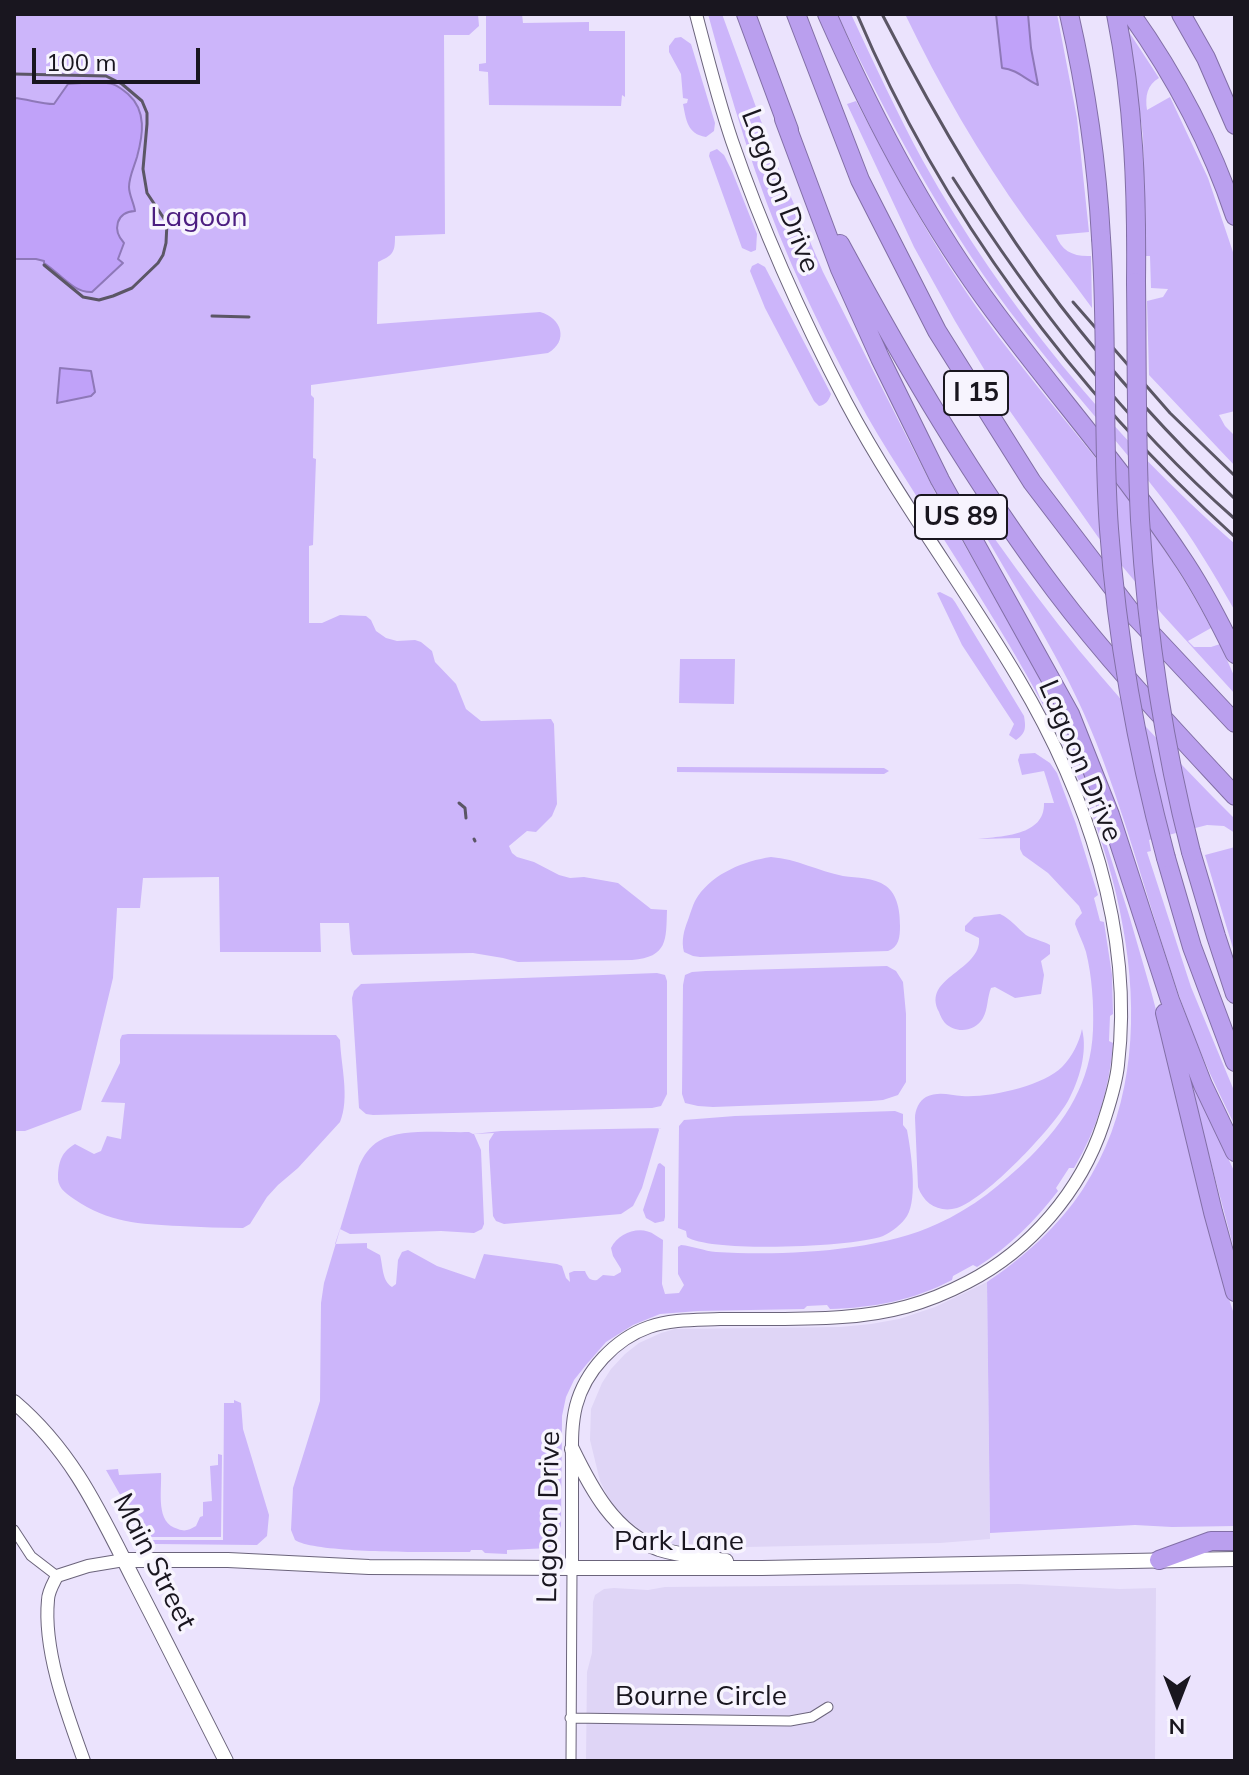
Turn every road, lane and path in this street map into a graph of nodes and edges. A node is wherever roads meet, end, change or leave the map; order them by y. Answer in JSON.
{"nodes":[{"id":1,"x":696,"y":14,"type":"edge"},
{"id":2,"x":746,"y":14,"type":"edge"},
{"id":3,"x":796,"y":14,"type":"edge"},
{"id":4,"x":827,"y":14,"type":"edge"},
{"id":5,"x":1069,"y":14,"type":"edge"},
{"id":6,"x":1116,"y":14,"type":"edge"},
{"id":7,"x":1131,"y":14,"type":"edge"},
{"id":8,"x":1181,"y":14,"type":"edge"},
{"id":9,"x":784,"y":119,"type":"junction"},
{"id":10,"x":1235,"y":125,"type":"edge"},
{"id":11,"x":1235,"y":216,"type":"edge"},
{"id":12,"x":1235,"y":654,"type":"edge"},
{"id":13,"x":1235,"y":723,"type":"edge"},
{"id":14,"x":1235,"y":796,"type":"edge"},
{"id":15,"x":1141,"y":913,"type":"junction"},
{"id":16,"x":1235,"y":994,"type":"edge"},
{"id":17,"x":1235,"y":1062,"type":"edge"},
{"id":18,"x":1235,"y":1152,"type":"edge"},
{"id":19,"x":1235,"y":1292,"type":"edge"},
{"id":20,"x":14,"y":1402,"type":"edge"},
{"id":21,"x":572,"y":1449,"type":"junction"},
{"id":22,"x":14,"y":1530,"type":"edge"},
{"id":23,"x":1235,"y":1541,"type":"edge"},
{"id":24,"x":1235,"y":1559,"type":"edge"},
{"id":25,"x":124,"y":1560,"type":"junction"},
{"id":26,"x":1159,"y":1560,"type":"junction"},
{"id":27,"x":572,"y":1568,"type":"junction"},
{"id":28,"x":762,"y":1568,"type":"junction"},
{"id":29,"x":57,"y":1576,"type":"junction"},
{"id":30,"x":828,"y":1707,"type":"dead end"},
{"id":31,"x":570,"y":1718,"type":"junction"},
{"id":32,"x":84,"y":1761,"type":"edge"},
{"id":33,"x":226,"y":1761,"type":"edge"},
{"id":34,"x":571,"y":1761,"type":"edge"}],
"edges":[{"from":1,"to":21,"type":"street","name":"Lagoon Drive"},
{"from":2,"to":9,"type":"highway","number":"I 15"},
{"from":3,"to":13,"type":"highway","number":"I 15"},
{"from":4,"to":12,"type":"highway"},
{"from":5,"to":17,"type":"highway","bridge":true},
{"from":6,"to":16,"type":"highway","bridge":true},
{"from":7,"to":11,"type":"highway"},
{"from":8,"to":10,"type":"highway"},
{"from":9,"to":14,"type":"highway","number":"I 15"},
{"from":9,"to":15,"type":"highway","number":"US 89"},
{"from":15,"to":18,"type":"highway","number":"US 89"},
{"from":15,"to":19,"type":"highway"},
{"from":20,"to":25,"type":"main road","name":"Main Street"},
{"from":21,"to":27,"type":"street","name":"Lagoon Drive"},
{"from":21,"to":28,"type":"main road"},
{"from":22,"to":29,"type":"street"},
{"from":23,"to":26,"type":"highway"},
{"from":24,"to":26,"type":"main road","name":"Park Lane"},
{"from":25,"to":27,"type":"main road","name":"Park Lane"},
{"from":25,"to":29,"type":"street"},
{"from":25,"to":33,"type":"main road","name":"Main Street"},
{"from":26,"to":28,"type":"main road","name":"Park Lane"},
{"from":27,"to":28,"type":"main road","name":"Park Lane"},
{"from":27,"to":31,"type":"street","name":"Lagoon Drive"},
{"from":29,"to":32,"type":"street"},
{"from":30,"to":31,"type":"street","name":"Bourne Circle"},
{"from":31,"to":34,"type":"street","name":"Lagoon Drive"}]}
